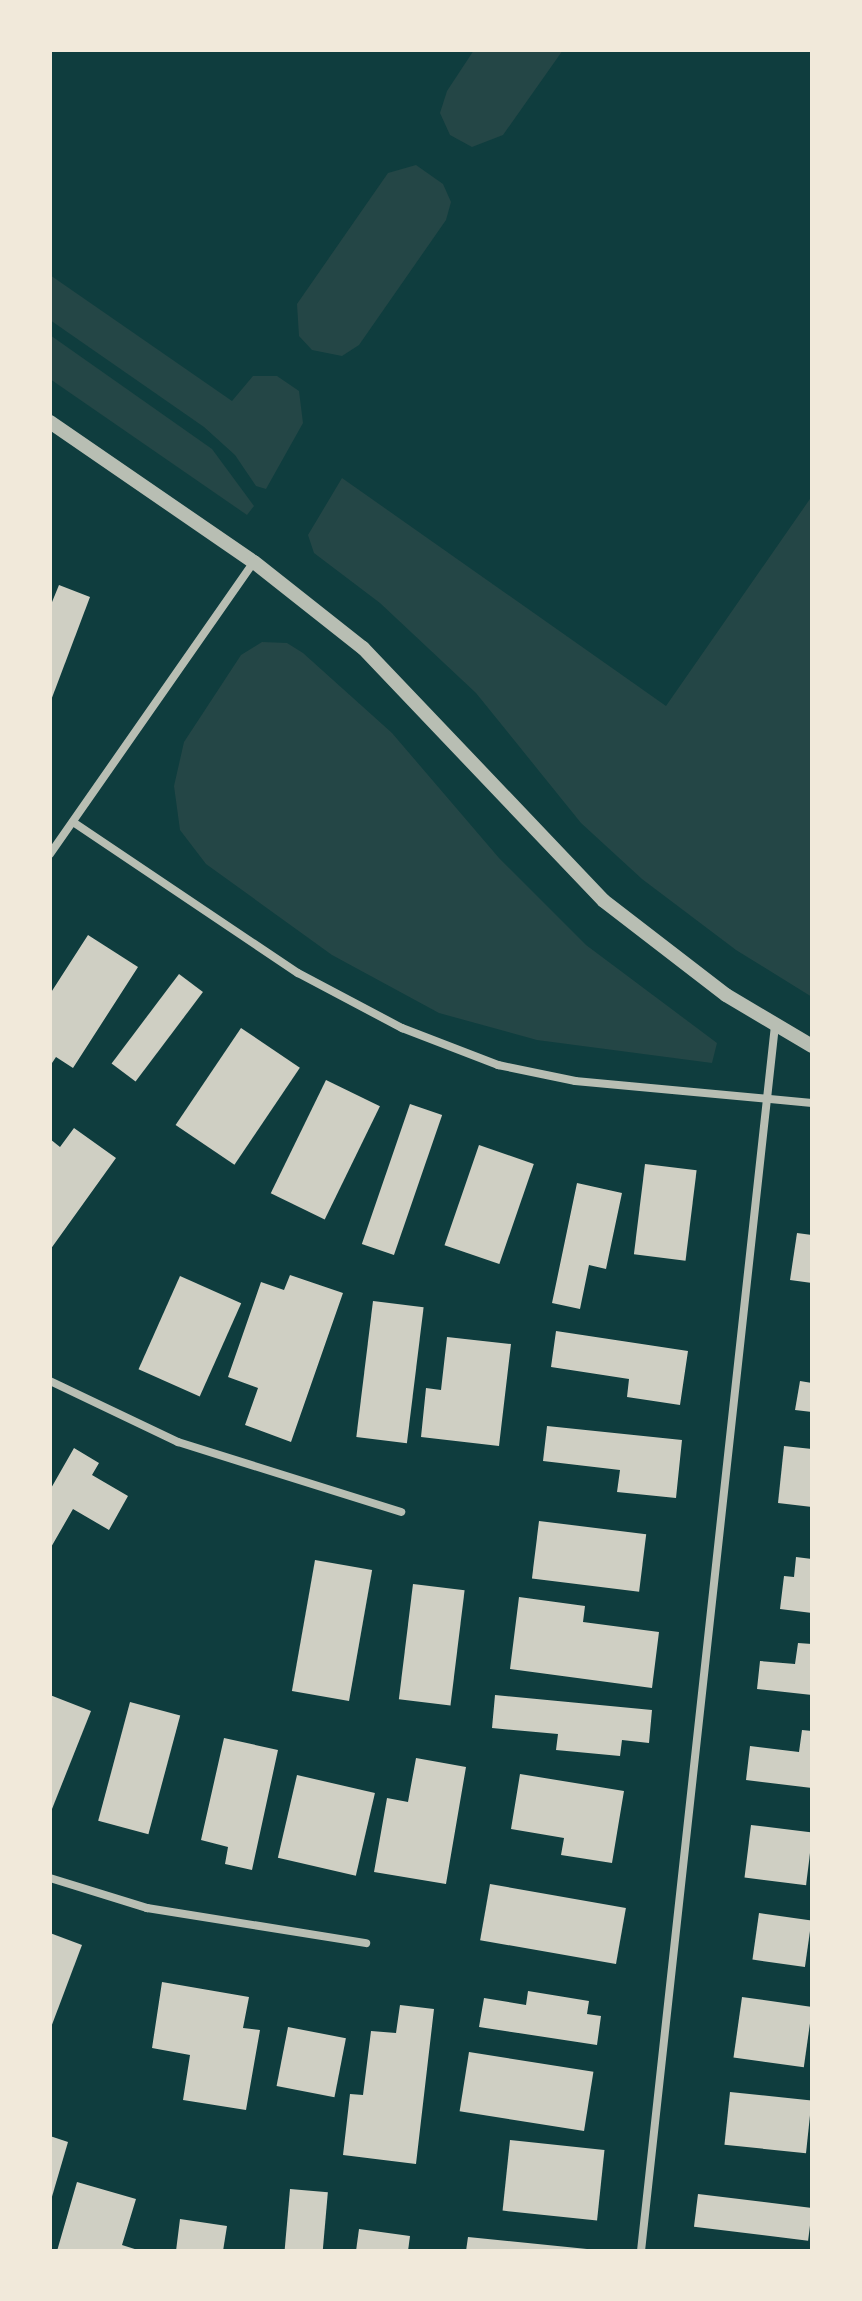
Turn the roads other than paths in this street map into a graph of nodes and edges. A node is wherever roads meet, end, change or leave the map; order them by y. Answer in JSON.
{"nodes":[{"id":1,"x":50,"y":422,"type":"edge"},
{"id":2,"x":254,"y":562,"type":"junction"},
{"id":3,"x":73,"y":822,"type":"junction"},
{"id":4,"x":50,"y":854,"type":"edge"},
{"id":5,"x":775,"y":1025,"type":"junction"},
{"id":6,"x":812,"y":1046,"type":"edge"},
{"id":7,"x":765,"y":1099,"type":"junction"},
{"id":8,"x":812,"y":1103,"type":"edge"},
{"id":9,"x":50,"y":1381,"type":"edge"},
{"id":10,"x":401,"y":1512,"type":"dead end"},
{"id":11,"x":50,"y":1878,"type":"edge"},
{"id":12,"x":366,"y":1943,"type":"dead end"},
{"id":13,"x":641,"y":2251,"type":"edge"}],
"edges":[{"from":1,"to":2,"type":"street"},
{"from":2,"to":3,"type":"street"},
{"from":2,"to":5,"type":"street"},
{"from":3,"to":4,"type":"street"},
{"from":3,"to":7,"type":"street"},
{"from":5,"to":6,"type":"street"},
{"from":5,"to":7,"type":"street"},
{"from":7,"to":8,"type":"street"},
{"from":7,"to":13,"type":"street"},
{"from":9,"to":10,"type":"street"},
{"from":11,"to":12,"type":"street"}]}
